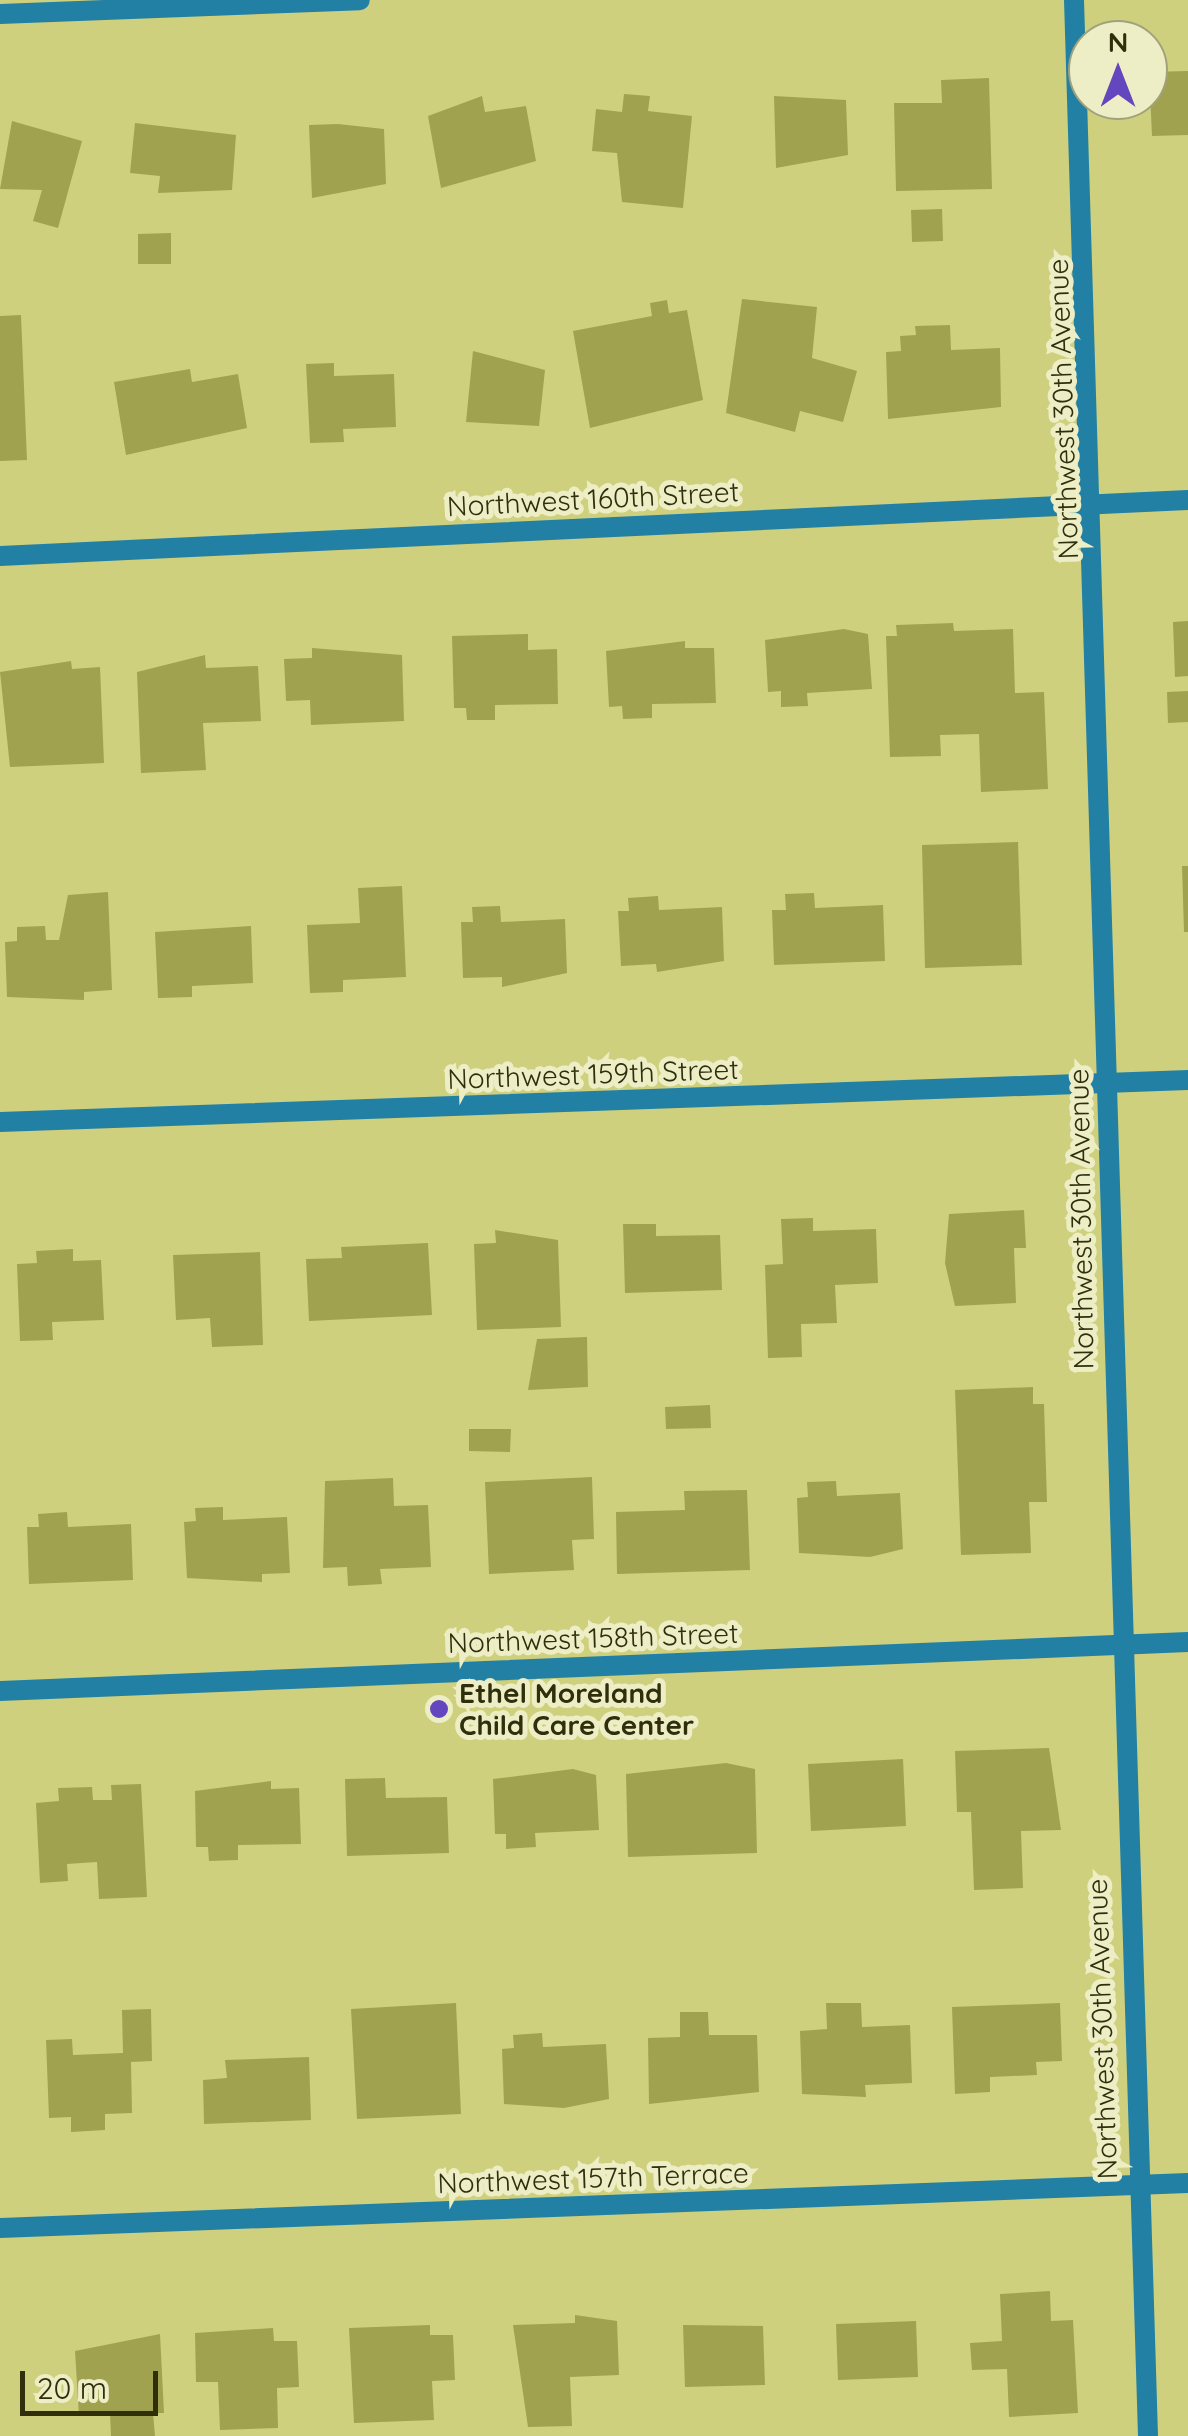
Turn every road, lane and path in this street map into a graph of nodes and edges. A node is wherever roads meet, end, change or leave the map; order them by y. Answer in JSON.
{"nodes":[{"id":1,"x":360,"y":0,"type":"edge"},
{"id":2,"x":1074,"y":0,"type":"edge"},
{"id":3,"x":0,"y":14,"type":"edge"},
{"id":4,"x":1188,"y":500,"type":"edge"},
{"id":5,"x":1096,"y":502,"type":"junction"},
{"id":6,"x":0,"y":556,"type":"edge"},
{"id":7,"x":1188,"y":1080,"type":"edge"},
{"id":8,"x":1106,"y":1083,"type":"junction"},
{"id":9,"x":0,"y":1122,"type":"edge"},
{"id":10,"x":1188,"y":1642,"type":"edge"},
{"id":11,"x":1118,"y":1643,"type":"junction"},
{"id":12,"x":0,"y":1691,"type":"edge"},
{"id":13,"x":1188,"y":2183,"type":"edge"},
{"id":14,"x":1134,"y":2184,"type":"junction"},
{"id":15,"x":0,"y":2228,"type":"edge"},
{"id":16,"x":1148,"y":2436,"type":"edge"}],
"edges":[{"from":1,"to":3,"type":"street"},
{"from":2,"to":5,"type":"street","name":"Northwest 30th Avenue"},
{"from":4,"to":5,"type":"street","name":"Northwest 160th Street"},
{"from":5,"to":6,"type":"street","name":"Northwest 160th Street"},
{"from":5,"to":8,"type":"street","name":"Northwest 30th Avenue"},
{"from":7,"to":8,"type":"street","name":"Northwest 159th Street"},
{"from":8,"to":9,"type":"street","name":"Northwest 159th Street"},
{"from":8,"to":11,"type":"street","name":"Northwest 30th Avenue"},
{"from":10,"to":11,"type":"street","name":"Northwest 158th Street"},
{"from":11,"to":12,"type":"street","name":"Northwest 158th Street"},
{"from":11,"to":14,"type":"street","name":"Northwest 30th Avenue"},
{"from":13,"to":14,"type":"street","name":"Northwest 157th Terrace"},
{"from":14,"to":15,"type":"street","name":"Northwest 157th Terrace"},
{"from":14,"to":16,"type":"street","name":"Northwest 30th Avenue"}]}
